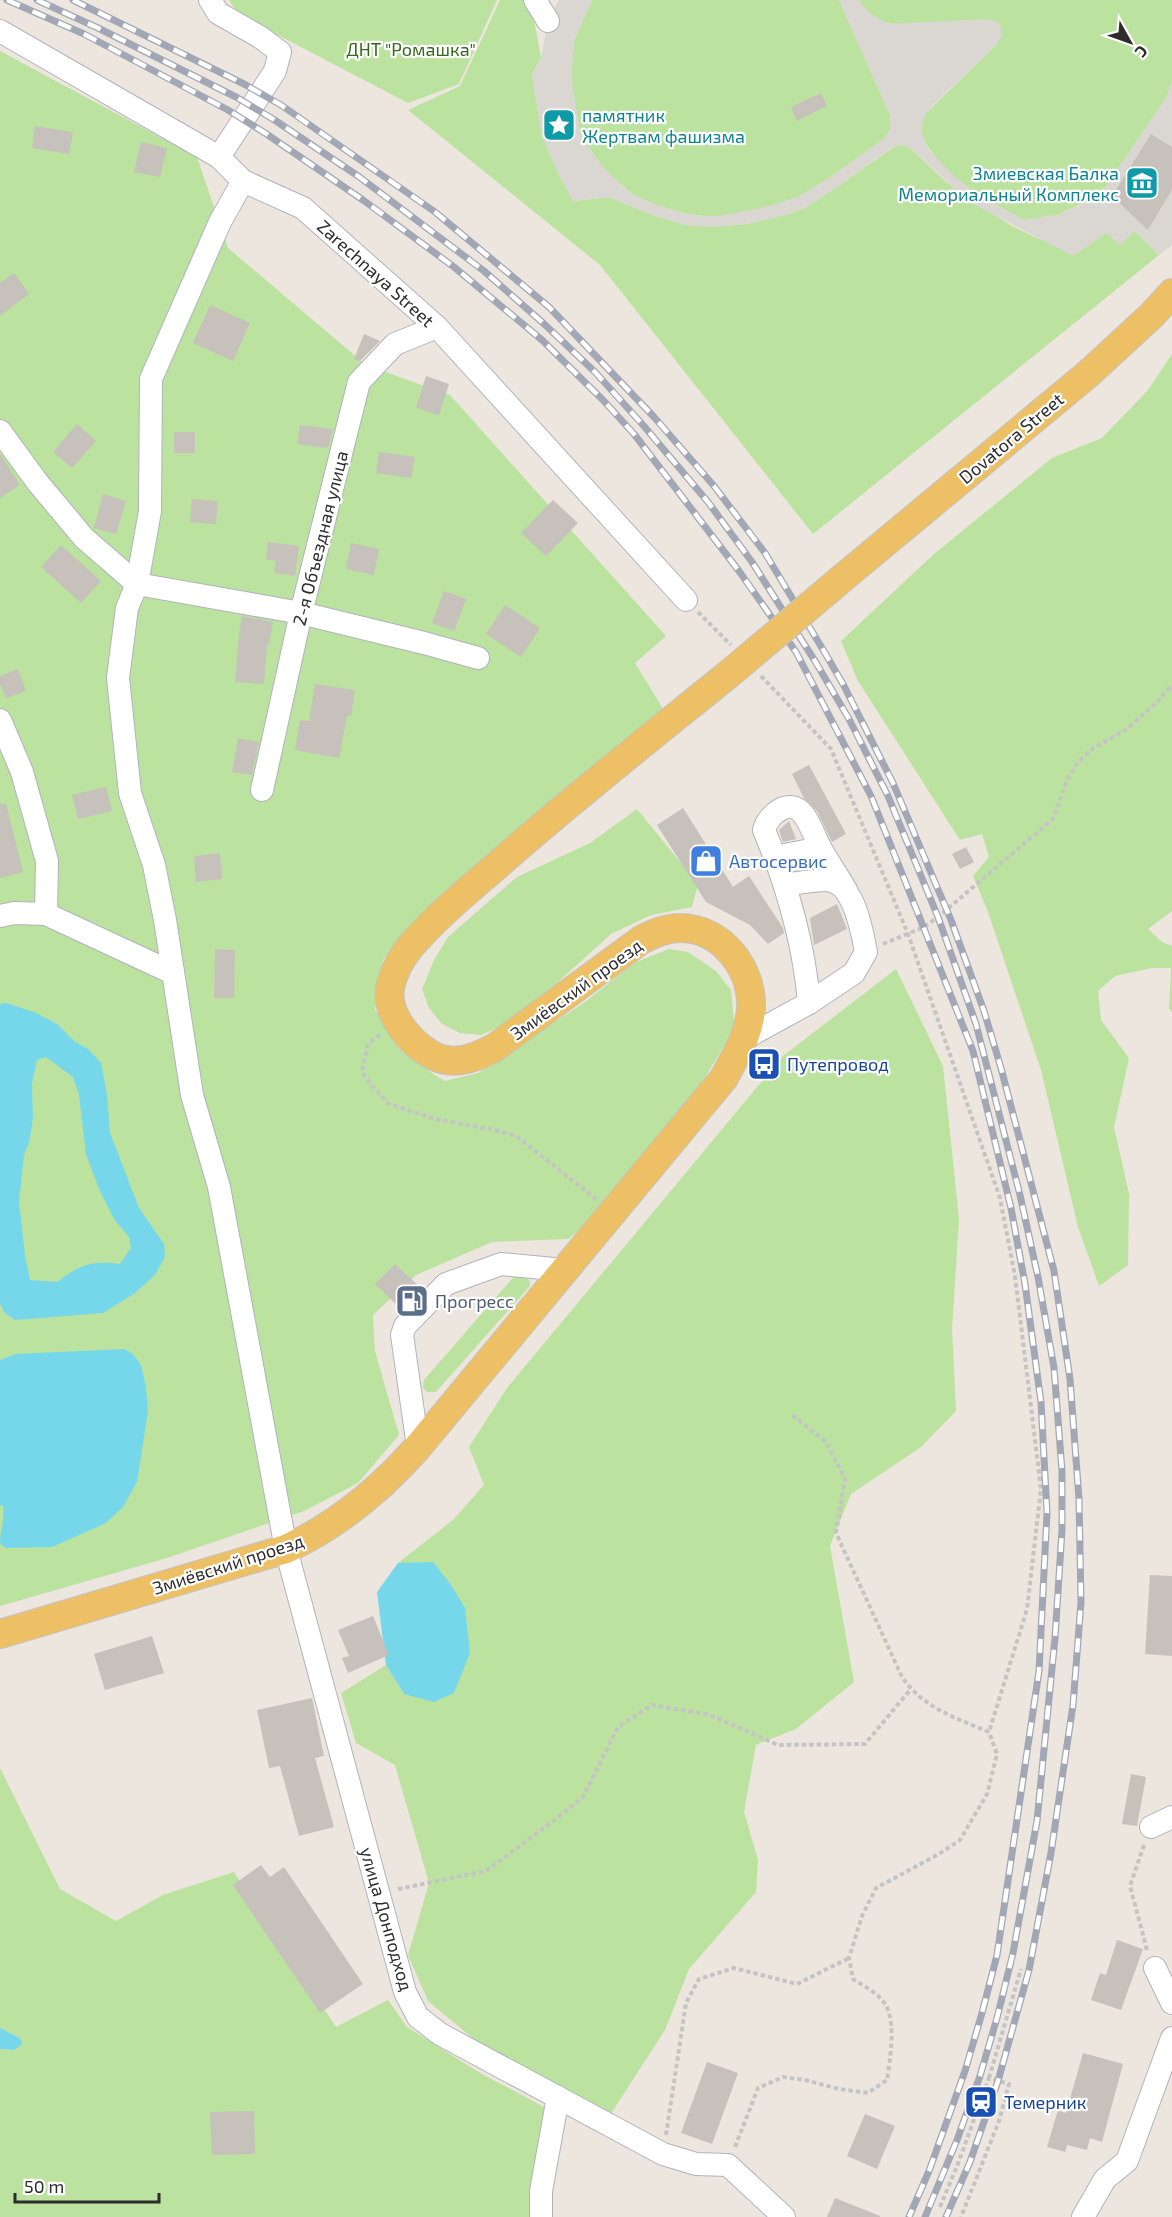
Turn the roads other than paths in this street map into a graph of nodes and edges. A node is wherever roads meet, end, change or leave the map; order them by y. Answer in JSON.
{"nodes":[{"id":1,"x":210,"y":0,"type":"edge"},
{"id":2,"x":535,"y":0,"type":"edge"},
{"id":3,"x":548,"y":21,"type":"dead end"},
{"id":4,"x":0,"y":31,"type":"edge"},
{"id":5,"x":219,"y":156,"type":"junction"},
{"id":6,"x":243,"y":181,"type":"junction"},
{"id":7,"x":1172,"y":293,"type":"edge"},
{"id":8,"x":437,"y":327,"type":"junction"},
{"id":9,"x":0,"y":431,"type":"edge"},
{"id":10,"x":845,"y":576,"type":"joint"},
{"id":11,"x":137,"y":584,"type":"junction"},
{"id":12,"x":686,"y":600,"type":"road end"},
{"id":13,"x":301,"y":613,"type":"junction"},
{"id":14,"x":478,"y":658,"type":"dead end"},
{"id":15,"x":0,"y":720,"type":"edge"},
{"id":16,"x":262,"y":790,"type":"dead end"},
{"id":17,"x":820,"y":848,"type":"junction"},
{"id":18,"x":775,"y":858,"type":"junction"},
{"id":19,"x":784,"y":885,"type":"junction"},
{"id":20,"x":846,"y":890,"type":"junction"},
{"id":21,"x":46,"y":914,"type":"junction"},
{"id":22,"x":0,"y":916,"type":"edge"},
{"id":23,"x":173,"y":973,"type":"junction"},
{"id":24,"x":809,"y":1004,"type":"junction"},
{"id":25,"x":745,"y":1038,"type":"junction"},
{"id":26,"x":564,"y":1270,"type":"junction"},
{"id":27,"x":418,"y":1447,"type":"junction"},
{"id":28,"x":286,"y":1550,"type":"junction"},
{"id":29,"x":0,"y":1634,"type":"edge"},
{"id":30,"x":1172,"y":1817,"type":"edge"},
{"id":31,"x":1151,"y":1827,"type":"road end"},
{"id":32,"x":1155,"y":1968,"type":"road end"},
{"id":33,"x":1172,"y":2003,"type":"edge"},
{"id":34,"x":1172,"y":2038,"type":"edge"},
{"id":35,"x":558,"y":2097,"type":"junction"},
{"id":36,"x":541,"y":2217,"type":"edge"},
{"id":37,"x":784,"y":2217,"type":"edge"},
{"id":38,"x":1083,"y":2217,"type":"edge"}],
"edges":[{"from":1,"to":5,"type":"street"},
{"from":2,"to":3,"type":"street"},
{"from":4,"to":5,"type":"street","name":"Zarechnaya Street"},
{"from":5,"to":6,"type":"street","name":"Zarechnaya Street"},
{"from":6,"to":8,"type":"street","name":"Zarechnaya Street"},
{"from":6,"to":11,"type":"street","name":"улица Донподход"},
{"from":7,"to":10,"type":"main road","name":"Dovatora Street"},
{"from":8,"to":12,"type":"street","name":"Zarechnaya Street"},
{"from":8,"to":13,"type":"street","name":"2-я Объездная улица"},
{"from":9,"to":11,"type":"street"},
{"from":10,"to":25,"type":"main road","name":"Змиёвский проезд","bridge":true},
{"from":11,"to":13,"type":"street"},
{"from":11,"to":23,"type":"street","name":"улица Донподход"},
{"from":13,"to":14,"type":"street"},
{"from":13,"to":16,"type":"street","name":"2-я Объездная улица"},
{"from":15,"to":21,"type":"street"},
{"from":17,"to":18,"type":"street"},
{"from":17,"to":18,"type":"street"},
{"from":17,"to":20,"type":"street"},
{"from":18,"to":19,"type":"street"},
{"from":19,"to":20,"type":"street"},
{"from":19,"to":24,"type":"street"},
{"from":20,"to":24,"type":"street"},
{"from":21,"to":22,"type":"street"},
{"from":21,"to":23,"type":"street"},
{"from":23,"to":28,"type":"street","name":"улица Донподход"},
{"from":24,"to":25,"type":"street"},
{"from":25,"to":26,"type":"main road","name":"Змиёвский проезд"},
{"from":26,"to":27,"type":"main road","name":"Змиёвский проезд"},
{"from":26,"to":27,"type":"street"},
{"from":27,"to":28,"type":"main road","name":"Змиёвский проезд"},
{"from":28,"to":29,"type":"main road","name":"Змиёвский проезд"},
{"from":28,"to":35,"type":"street","name":"улица Донподход"},
{"from":30,"to":31,"type":"street"},
{"from":32,"to":33,"type":"street"},
{"from":34,"to":38,"type":"street"},
{"from":35,"to":36,"type":"street"},
{"from":35,"to":37,"type":"street","name":"улица Донподход"}]}
